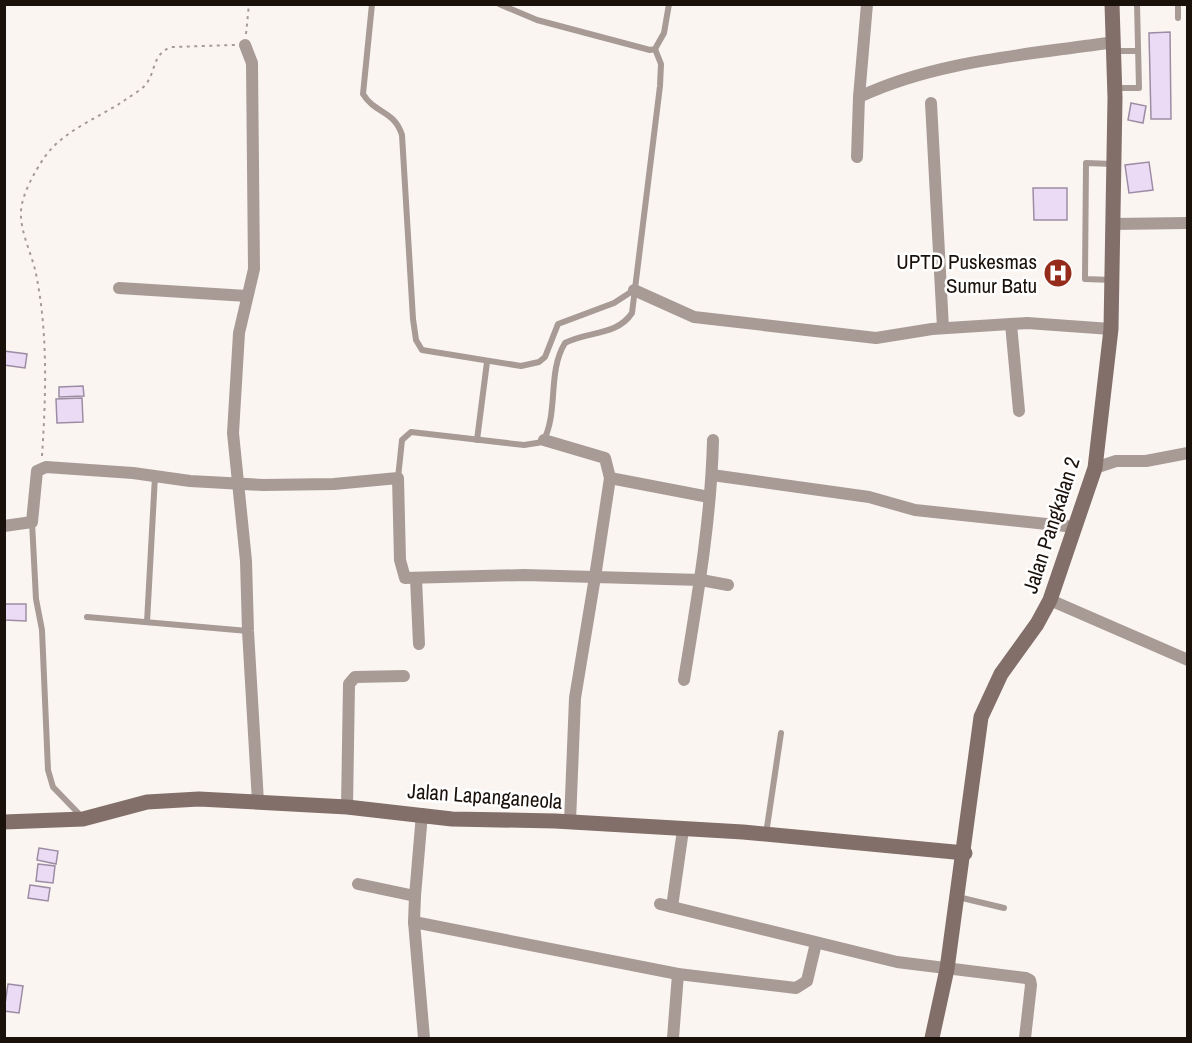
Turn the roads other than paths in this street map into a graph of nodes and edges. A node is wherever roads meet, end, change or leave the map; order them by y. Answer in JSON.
{"nodes":[{"id":1,"x":372,"y":4,"type":"edge"},
{"id":2,"x":499,"y":4,"type":"edge"},
{"id":3,"x":669,"y":4,"type":"edge"},
{"id":4,"x":867,"y":4,"type":"edge"},
{"id":5,"x":1112,"y":4,"type":"edge"},
{"id":6,"x":1137,"y":4,"type":"edge"},
{"id":7,"x":1178,"y":4,"type":"edge"},
{"id":8,"x":1178,"y":18,"type":"dead end"},
{"id":9,"x":245,"y":45,"type":"road end"},
{"id":10,"x":1114,"y":47,"type":"junction"},
{"id":11,"x":655,"y":49,"type":"junction"},
{"id":12,"x":1138,"y":51,"type":"junction"},
{"id":13,"x":1115,"y":88,"type":"junction"},
{"id":14,"x":859,"y":98,"type":"junction"},
{"id":15,"x":931,"y":103,"type":"dead end"},
{"id":16,"x":857,"y":157,"type":"dead end"},
{"id":17,"x":1114,"y":164,"type":"junction"},
{"id":18,"x":1188,"y":223,"type":"edge"},
{"id":19,"x":1113,"y":224,"type":"junction"},
{"id":20,"x":1112,"y":280,"type":"junction"},
{"id":21,"x":119,"y":288,"type":"dead end"},
{"id":22,"x":634,"y":290,"type":"junction"},
{"id":23,"x":247,"y":296,"type":"junction"},
{"id":24,"x":1011,"y":324,"type":"junction"},
{"id":25,"x":943,"y":328,"type":"junction"},
{"id":26,"x":1111,"y":330,"type":"junction"},
{"id":27,"x":487,"y":362,"type":"junction"},
{"id":28,"x":1019,"y":411,"type":"dead end"},
{"id":29,"x":477,"y":440,"type":"junction"},
{"id":30,"x":544,"y":440,"type":"junction"},
{"id":31,"x":713,"y":440,"type":"dead end"},
{"id":32,"x":1188,"y":453,"type":"edge"},
{"id":33,"x":1095,"y":468,"type":"junction"},
{"id":34,"x":712,"y":475,"type":"junction"},
{"id":35,"x":155,"y":476,"type":"junction"},
{"id":36,"x":398,"y":478,"type":"junction"},
{"id":37,"x":610,"y":478,"type":"junction"},
{"id":38,"x":238,"y":482,"type":"junction"},
{"id":39,"x":709,"y":497,"type":"junction"},
{"id":40,"x":32,"y":522,"type":"junction"},
{"id":41,"x":4,"y":526,"type":"edge"},
{"id":42,"x":1075,"y":527,"type":"junction"},
{"id":43,"x":595,"y":576,"type":"junction"},
{"id":44,"x":416,"y":579,"type":"junction"},
{"id":45,"x":701,"y":580,"type":"junction"},
{"id":46,"x":728,"y":585,"type":"dead end"},
{"id":47,"x":1050,"y":600,"type":"junction"},
{"id":48,"x":87,"y":617,"type":"dead end"},
{"id":49,"x":147,"y":622,"type":"junction"},
{"id":50,"x":248,"y":631,"type":"junction"},
{"id":51,"x":419,"y":644,"type":"dead end"},
{"id":52,"x":1188,"y":660,"type":"edge"},
{"id":53,"x":404,"y":676,"type":"dead end"},
{"id":54,"x":684,"y":680,"type":"dead end"},
{"id":55,"x":781,"y":734,"type":"dead end"},
{"id":56,"x":258,"y":802,"type":"junction"},
{"id":57,"x":347,"y":807,"type":"junction"},
{"id":58,"x":422,"y":814,"type":"junction"},
{"id":59,"x":83,"y":819,"type":"junction"},
{"id":60,"x":4,"y":822,"type":"edge"},
{"id":61,"x":570,"y":822,"type":"junction"},
{"id":62,"x":683,"y":830,"type":"junction"},
{"id":63,"x":766,"y":834,"type":"junction"},
{"id":64,"x":965,"y":853,"type":"junction"},
{"id":65,"x":358,"y":884,"type":"dead end"},
{"id":66,"x":415,"y":896,"type":"junction"},
{"id":67,"x":957,"y":897,"type":"junction"},
{"id":68,"x":1004,"y":908,"type":"dead end"},
{"id":69,"x":414,"y":922,"type":"junction"},
{"id":70,"x":816,"y":943,"type":"junction"},
{"id":71,"x":947,"y":969,"type":"junction"},
{"id":72,"x":678,"y":974,"type":"junction"},
{"id":73,"x":424,"y":1038,"type":"edge"},
{"id":74,"x":673,"y":1038,"type":"edge"},
{"id":75,"x":932,"y":1038,"type":"edge"},
{"id":76,"x":1025,"y":1038,"type":"edge"}],
"edges":[{"from":1,"to":27,"type":"lane"},
{"from":2,"to":11,"type":"lane"},
{"from":3,"to":11,"type":"lane"},
{"from":4,"to":14,"type":"street"},
{"from":5,"to":10,"type":"street","name":"Jalan Pangkalan 2"},
{"from":6,"to":12,"type":"lane"},
{"from":7,"to":8,"type":"lane"},
{"from":9,"to":23,"type":"street"},
{"from":10,"to":12,"type":"lane"},
{"from":10,"to":13,"type":"street","name":"Jalan Pangkalan 2"},
{"from":10,"to":14,"type":"street"},
{"from":11,"to":22,"type":"lane"},
{"from":12,"to":13,"type":"lane"},
{"from":13,"to":17,"type":"street","name":"Jalan Pangkalan 2"},
{"from":14,"to":16,"type":"street"},
{"from":15,"to":25,"type":"street"},
{"from":17,"to":19,"type":"street","name":"Jalan Pangkalan 2"},
{"from":17,"to":20,"type":"lane"},
{"from":18,"to":19,"type":"street"},
{"from":19,"to":20,"type":"street","name":"Jalan Pangkalan 2"},
{"from":20,"to":26,"type":"street","name":"Jalan Pangkalan 2"},
{"from":21,"to":23,"type":"street"},
{"from":22,"to":25,"type":"street"},
{"from":22,"to":27,"type":"lane"},
{"from":22,"to":30,"type":"lane"},
{"from":23,"to":38,"type":"street"},
{"from":24,"to":25,"type":"street"},
{"from":24,"to":26,"type":"street"},
{"from":24,"to":28,"type":"street"},
{"from":26,"to":33,"type":"street","name":"Jalan Pangkalan 2"},
{"from":27,"to":29,"type":"lane"},
{"from":29,"to":30,"type":"lane"},
{"from":29,"to":36,"type":"lane"},
{"from":30,"to":37,"type":"street"},
{"from":31,"to":34,"type":"street"},
{"from":32,"to":33,"type":"street"},
{"from":33,"to":42,"type":"street","name":"Jalan Pangkalan 2"},
{"from":34,"to":39,"type":"street"},
{"from":34,"to":42,"type":"street"},
{"from":35,"to":38,"type":"street"},
{"from":35,"to":40,"type":"street"},
{"from":35,"to":49,"type":"lane"},
{"from":36,"to":38,"type":"street"},
{"from":36,"to":44,"type":"street"},
{"from":37,"to":39,"type":"street"},
{"from":37,"to":43,"type":"street"},
{"from":38,"to":50,"type":"street"},
{"from":39,"to":45,"type":"street"},
{"from":40,"to":41,"type":"street"},
{"from":40,"to":59,"type":"lane"},
{"from":42,"to":47,"type":"street","name":"Jalan Pangkalan 2"},
{"from":43,"to":44,"type":"street"},
{"from":43,"to":45,"type":"street"},
{"from":43,"to":61,"type":"street"},
{"from":44,"to":51,"type":"street"},
{"from":45,"to":46,"type":"street"},
{"from":45,"to":54,"type":"street"},
{"from":47,"to":52,"type":"street"},
{"from":47,"to":64,"type":"street","name":"Jalan Pangkalan 2"},
{"from":48,"to":49,"type":"lane"},
{"from":49,"to":50,"type":"lane"},
{"from":50,"to":56,"type":"street"},
{"from":53,"to":57,"type":"street"},
{"from":55,"to":63,"type":"lane"},
{"from":56,"to":57,"type":"street","name":"Jalan Lapanganeola"},
{"from":56,"to":59,"type":"street","name":"Jalan Lapanganeola"},
{"from":57,"to":58,"type":"street","name":"Jalan Lapanganeola"},
{"from":58,"to":61,"type":"street","name":"Jalan Lapanganeola"},
{"from":58,"to":66,"type":"street"},
{"from":59,"to":60,"type":"street","name":"Jalan Lapanganeola"},
{"from":61,"to":62,"type":"street","name":"Jalan Lapanganeola"},
{"from":62,"to":63,"type":"street","name":"Jalan Lapanganeola"},
{"from":62,"to":70,"type":"street"},
{"from":63,"to":64,"type":"street","name":"Jalan Lapanganeola"},
{"from":64,"to":67,"type":"street","name":"Jalan Pangkalan 2"},
{"from":65,"to":66,"type":"street"},
{"from":66,"to":69,"type":"street"},
{"from":67,"to":68,"type":"lane"},
{"from":67,"to":71,"type":"street","name":"Jalan Pangkalan 2"},
{"from":69,"to":72,"type":"street"},
{"from":69,"to":73,"type":"street"},
{"from":70,"to":71,"type":"street"},
{"from":70,"to":72,"type":"street"},
{"from":71,"to":75,"type":"street","name":"Jalan Pangkalan 2"},
{"from":71,"to":76,"type":"street"},
{"from":72,"to":74,"type":"street"}]}
